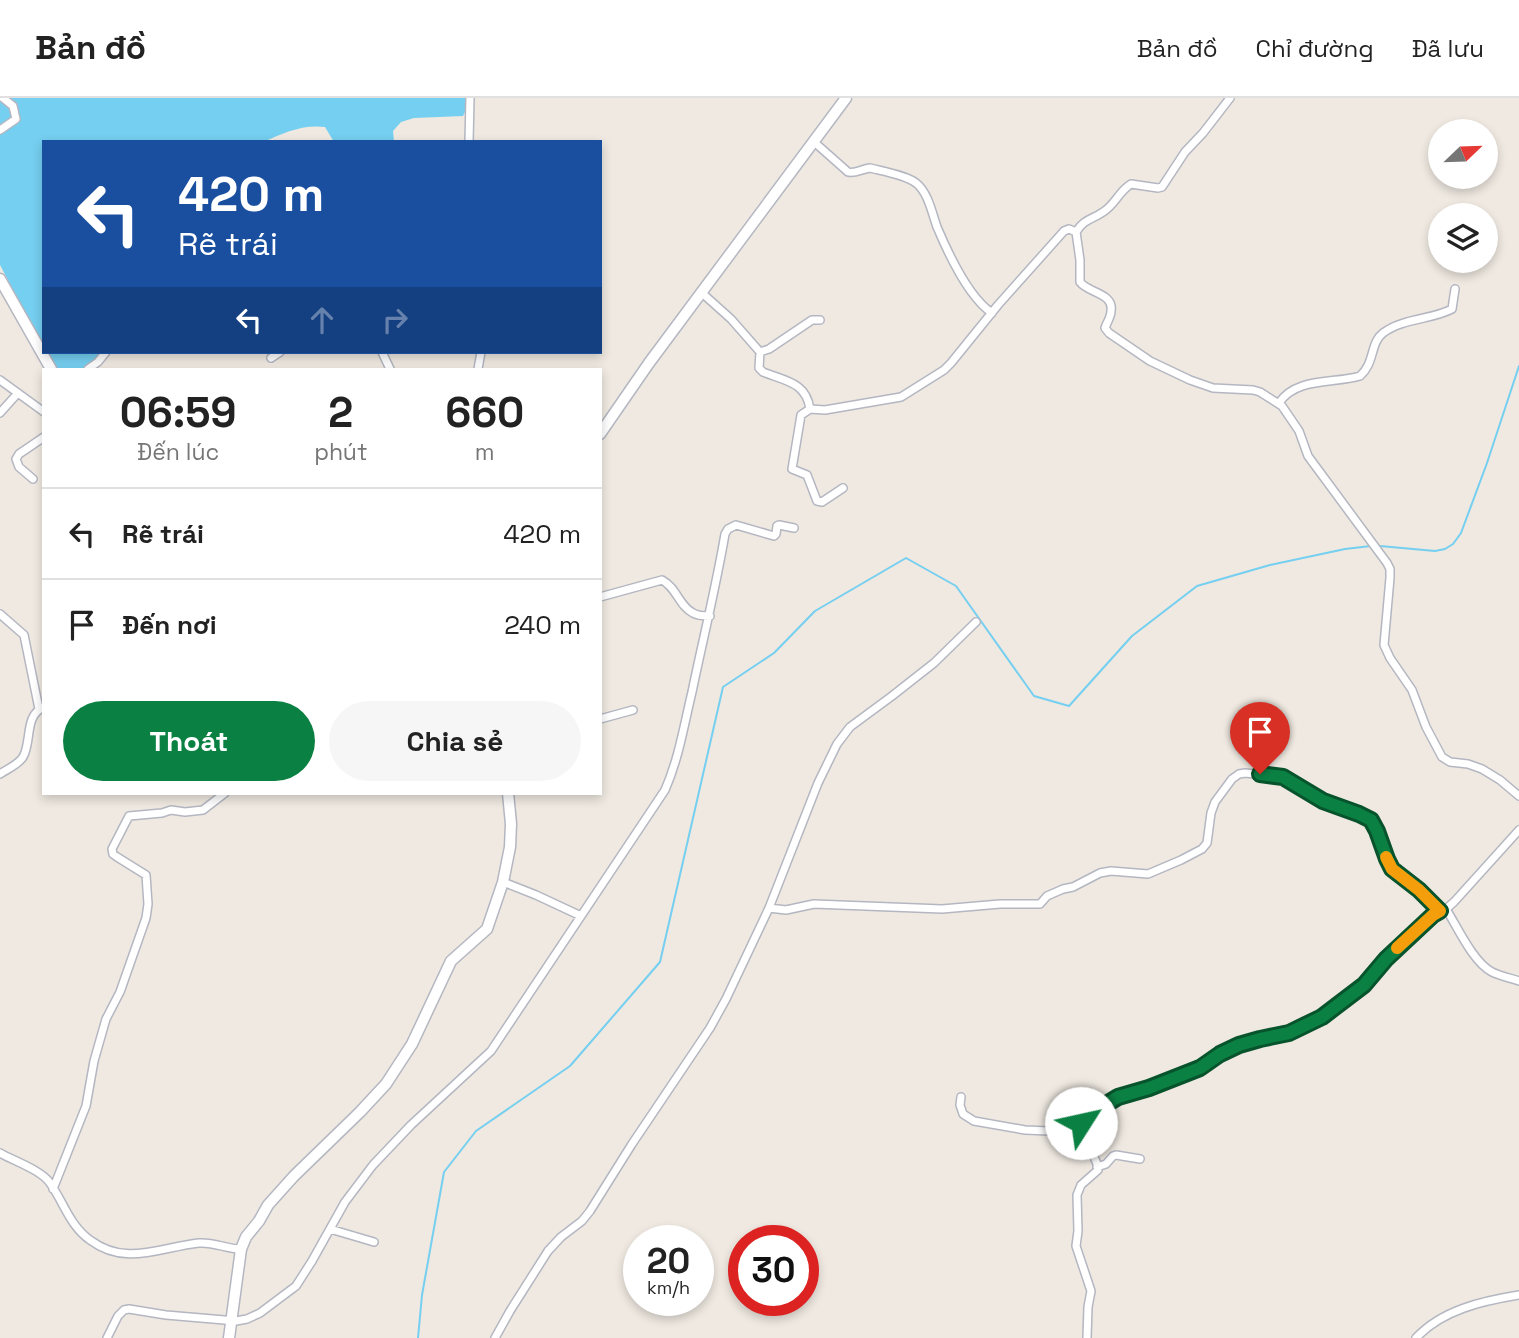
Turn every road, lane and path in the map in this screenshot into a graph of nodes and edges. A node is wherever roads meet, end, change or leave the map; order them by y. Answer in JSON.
{"nodes":[{"id":1,"x":3,"y":98,"type":"edge"},
{"id":2,"x":470,"y":98,"type":"edge"},
{"id":3,"x":846,"y":98,"type":"edge"},
{"id":4,"x":1230,"y":98,"type":"edge"},
{"id":5,"x":0,"y":130,"type":"edge"},
{"id":6,"x":468,"y":140,"type":"edge"},
{"id":7,"x":813,"y":141,"type":"junction"},
{"id":8,"x":1076,"y":232,"type":"junction"},
{"id":9,"x":0,"y":279,"type":"edge"},
{"id":10,"x":1455,"y":289,"type":"dead end"},
{"id":11,"x":702,"y":293,"type":"junction"},
{"id":12,"x":992,"y":313,"type":"junction"},
{"id":13,"x":820,"y":320,"type":"dead end"},
{"id":14,"x":760,"y":352,"type":"junction"},
{"id":15,"x":42,"y":353,"type":"edge"},
{"id":16,"x":104,"y":354,"type":"edge"},
{"id":17,"x":277,"y":354,"type":"edge"},
{"id":18,"x":271,"y":358,"type":"dead end"},
{"id":19,"x":89,"y":368,"type":"edge"},
{"id":20,"x":0,"y":380,"type":"edge"},
{"id":21,"x":18,"y":393,"type":"junction"},
{"id":22,"x":1279,"y":403,"type":"junction"},
{"id":23,"x":810,"y":409,"type":"junction"},
{"id":24,"x":42,"y":411,"type":"edge"},
{"id":25,"x":0,"y":413,"type":"edge"},
{"id":26,"x":602,"y":431,"type":"edge"},
{"id":27,"x":42,"y":438,"type":"edge"},
{"id":28,"x":33,"y":479,"type":"dead end"},
{"id":29,"x":843,"y":488,"type":"dead end"},
{"id":30,"x":794,"y":528,"type":"dead end"},
{"id":31,"x":602,"y":596,"type":"edge"},
{"id":32,"x":0,"y":614,"type":"edge"},
{"id":33,"x":710,"y":616,"type":"junction"},
{"id":34,"x":976,"y":622,"type":"dead end"},
{"id":35,"x":41,"y":708,"type":"edge"},
{"id":36,"x":633,"y":710,"type":"dead end"},
{"id":37,"x":602,"y":718,"type":"edge"},
{"id":38,"x":0,"y":774,"type":"edge"},
{"id":39,"x":222,"y":795,"type":"edge"},
{"id":40,"x":508,"y":795,"type":"edge"},
{"id":41,"x":1519,"y":796,"type":"edge"},
{"id":42,"x":1519,"y":830,"type":"edge"},
{"id":43,"x":503,"y":882,"type":"junction"},
{"id":44,"x":769,"y":908,"type":"junction"},
{"id":45,"x":1443,"y":910,"type":"junction"},
{"id":46,"x":581,"y":916,"type":"junction"},
{"id":47,"x":1519,"y":981,"type":"edge"},
{"id":48,"x":961,"y":1097,"type":"dead end"},
{"id":49,"x":1082,"y":1119,"type":"junction"},
{"id":50,"x":0,"y":1153,"type":"edge"},
{"id":51,"x":1140,"y":1159,"type":"dead end"},
{"id":52,"x":1097,"y":1167,"type":"junction"},
{"id":53,"x":53,"y":1189,"type":"junction"},
{"id":54,"x":330,"y":1229,"type":"junction"},
{"id":55,"x":374,"y":1242,"type":"dead end"},
{"id":56,"x":241,"y":1249,"type":"junction"},
{"id":57,"x":1519,"y":1295,"type":"edge"},
{"id":58,"x":232,"y":1321,"type":"junction"},
{"id":59,"x":107,"y":1338,"type":"edge"},
{"id":60,"x":229,"y":1338,"type":"edge"},
{"id":61,"x":495,"y":1338,"type":"edge"},
{"id":62,"x":1087,"y":1338,"type":"edge"},
{"id":63,"x":1416,"y":1338,"type":"edge"}],
"edges":[{"from":1,"to":5,"type":"street"},
{"from":2,"to":6,"type":"street"},
{"from":3,"to":7,"type":"street"},
{"from":4,"to":8,"type":"street"},
{"from":7,"to":11,"type":"street"},
{"from":7,"to":12,"type":"street"},
{"from":8,"to":12,"type":"street"},
{"from":8,"to":22,"type":"street"},
{"from":9,"to":15,"type":"street"},
{"from":10,"to":22,"type":"street"},
{"from":11,"to":14,"type":"street"},
{"from":11,"to":26,"type":"street"},
{"from":12,"to":23,"type":"street"},
{"from":13,"to":14,"type":"street"},
{"from":14,"to":23,"type":"street"},
{"from":16,"to":19,"type":"street"},
{"from":17,"to":18,"type":"street"},
{"from":20,"to":21,"type":"street"},
{"from":21,"to":24,"type":"street"},
{"from":21,"to":25,"type":"street"},
{"from":22,"to":41,"type":"street"},
{"from":23,"to":29,"type":"street"},
{"from":27,"to":28,"type":"street"},
{"from":30,"to":33,"type":"street"},
{"from":31,"to":33,"type":"street"},
{"from":32,"to":35,"type":"street"},
{"from":33,"to":46,"type":"street"},
{"from":34,"to":44,"type":"street"},
{"from":35,"to":38,"type":"street"},
{"from":36,"to":37,"type":"street"},
{"from":39,"to":53,"type":"street"},
{"from":40,"to":43,"type":"street"},
{"from":42,"to":45,"type":"street"},
{"from":43,"to":46,"type":"street"},
{"from":43,"to":56,"type":"street"},
{"from":44,"to":45,"type":"street"},
{"from":44,"to":61,"type":"street"},
{"from":45,"to":47,"type":"street"},
{"from":45,"to":49,"type":"street"},
{"from":46,"to":54,"type":"street"},
{"from":48,"to":49,"type":"street"},
{"from":49,"to":52,"type":"street"},
{"from":50,"to":53,"type":"street"},
{"from":51,"to":52,"type":"street"},
{"from":52,"to":62,"type":"street"},
{"from":53,"to":56,"type":"street"},
{"from":54,"to":55,"type":"street"},
{"from":54,"to":58,"type":"street"},
{"from":56,"to":58,"type":"street"},
{"from":57,"to":63,"type":"street"},
{"from":58,"to":59,"type":"street"},
{"from":58,"to":60,"type":"street"}]}
